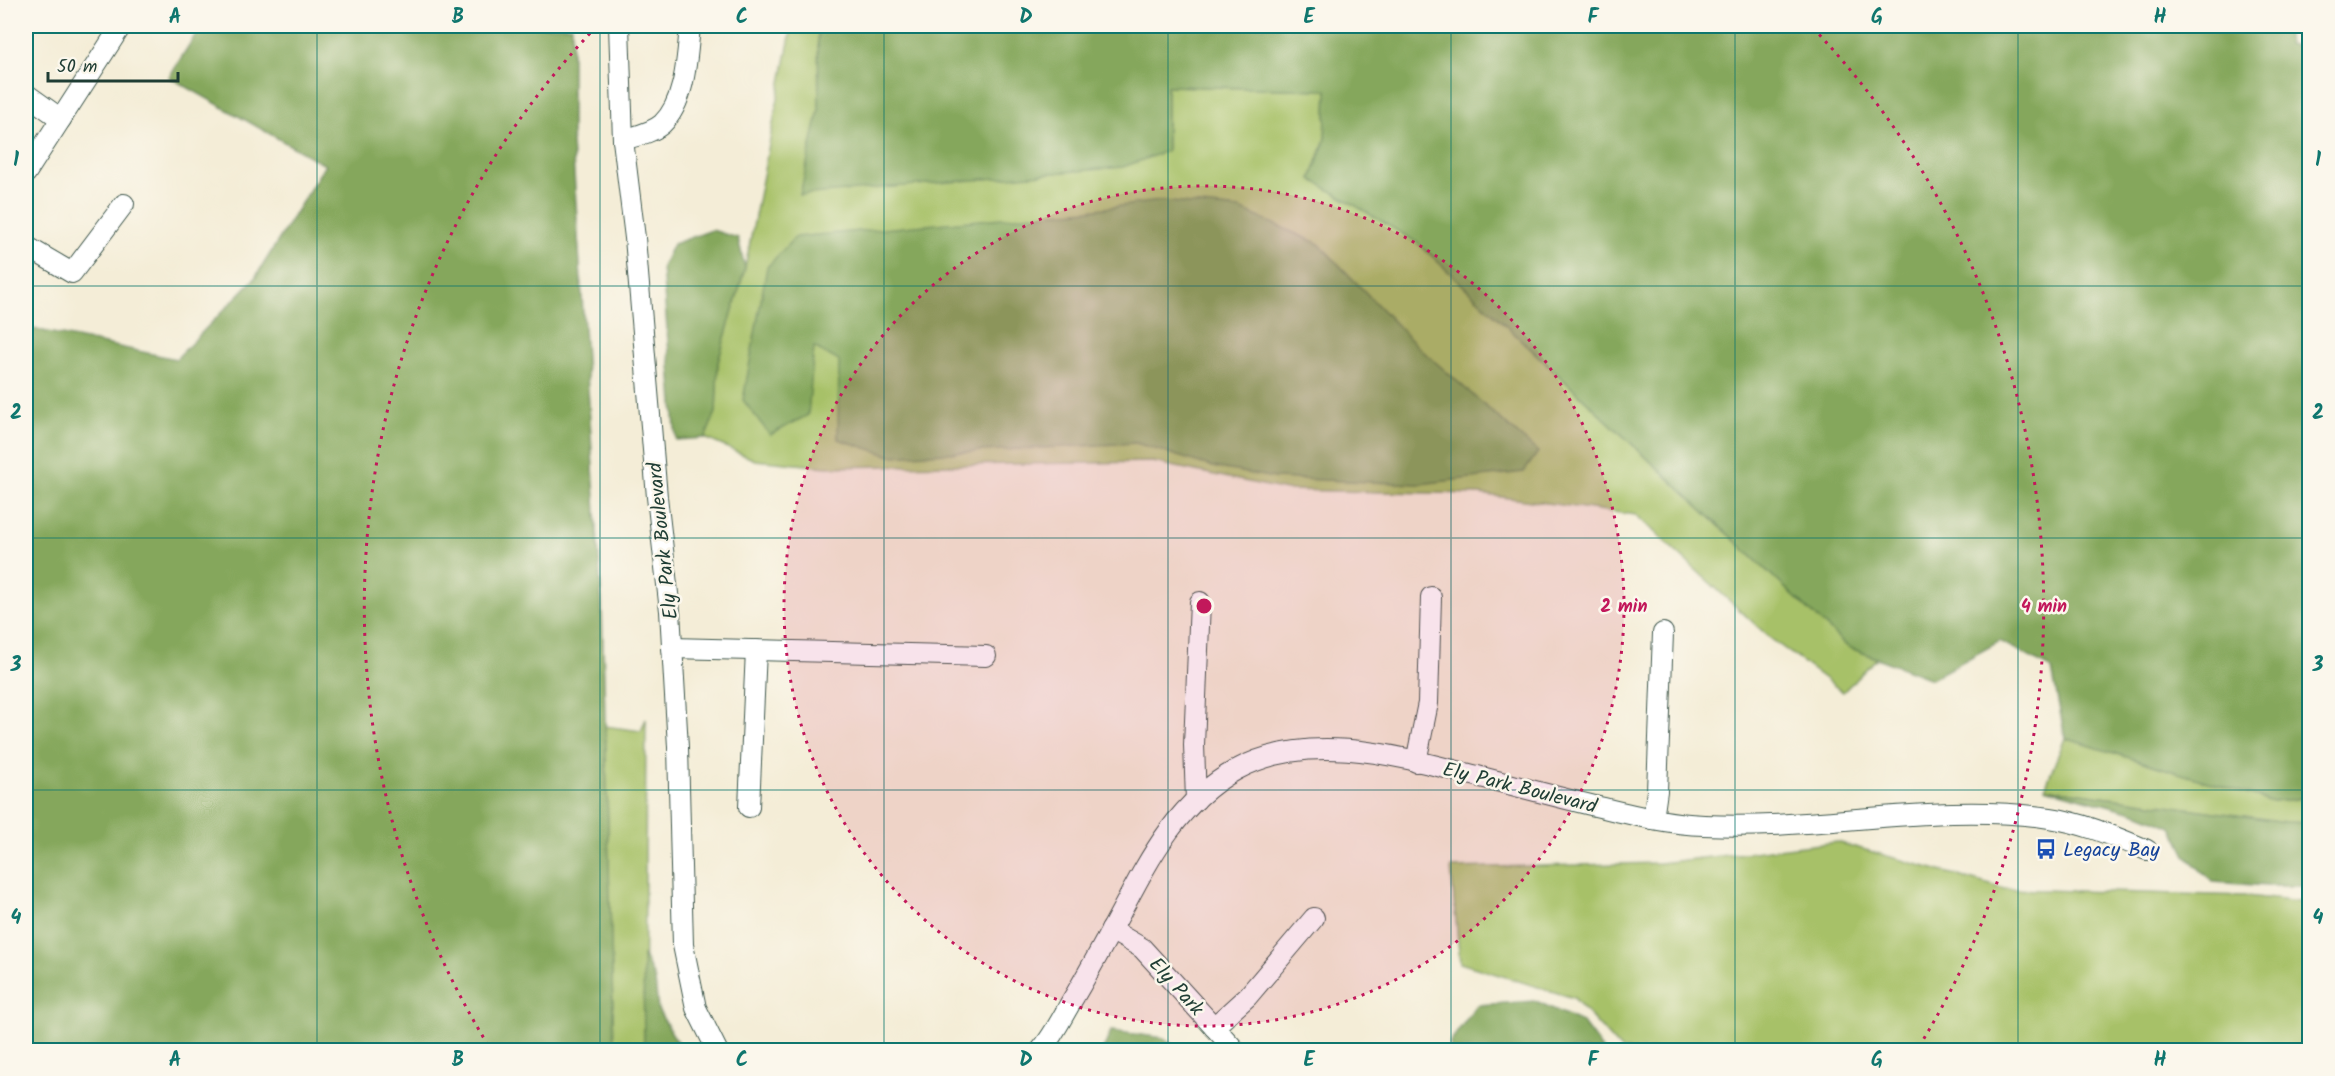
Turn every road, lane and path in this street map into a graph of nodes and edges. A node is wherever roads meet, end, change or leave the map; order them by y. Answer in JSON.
{"nodes":[{"id":1,"x":121,"y":26,"type":"edge"},
{"id":2,"x":619,"y":26,"type":"edge"},
{"id":3,"x":690,"y":26,"type":"edge"},
{"id":4,"x":26,"y":94,"type":"edge"},
{"id":5,"x":61,"y":119,"type":"junction"},
{"id":6,"x":623,"y":140,"type":"junction"},
{"id":7,"x":26,"y":173,"type":"edge"},
{"id":8,"x":124,"y":204,"type":"dead end"},
{"id":9,"x":26,"y":246,"type":"edge"},
{"id":10,"x":1431,"y":597,"type":"dead end"},
{"id":11,"x":1200,"y":602,"type":"dead end"},
{"id":12,"x":1663,"y":633,"type":"dead end"},
{"id":13,"x":672,"y":648,"type":"junction"},
{"id":14,"x":756,"y":650,"type":"junction"},
{"id":15,"x":986,"y":656,"type":"dead end"},
{"id":16,"x":1416,"y":762,"type":"junction"},
{"id":17,"x":1196,"y":800,"type":"junction"},
{"id":18,"x":749,"y":807,"type":"dead end"},
{"id":19,"x":1653,"y":819,"type":"junction"},
{"id":20,"x":2147,"y":850,"type":"dead end"},
{"id":21,"x":1314,"y":918,"type":"dead end"},
{"id":22,"x":1111,"y":930,"type":"junction"},
{"id":23,"x":1214,"y":1027,"type":"junction"},
{"id":24,"x":717,"y":1050,"type":"edge"},
{"id":25,"x":1041,"y":1050,"type":"edge"},
{"id":26,"x":1235,"y":1050,"type":"edge"}],
"edges":[{"from":1,"to":5,"type":"street"},
{"from":2,"to":6,"type":"street","name":"Ely Park Boulevard"},
{"from":3,"to":6,"type":"street"},
{"from":4,"to":5,"type":"street"},
{"from":5,"to":7,"type":"street"},
{"from":6,"to":13,"type":"street","name":"Ely Park Boulevard"},
{"from":8,"to":9,"type":"street"},
{"from":10,"to":16,"type":"street"},
{"from":11,"to":17,"type":"street"},
{"from":12,"to":19,"type":"street"},
{"from":13,"to":14,"type":"street"},
{"from":13,"to":24,"type":"street","name":"Ely Park Boulevard"},
{"from":14,"to":15,"type":"street"},
{"from":14,"to":18,"type":"street"},
{"from":16,"to":17,"type":"street","name":"Ely Park Boulevard"},
{"from":16,"to":19,"type":"street","name":"Ely Park Boulevard"},
{"from":17,"to":22,"type":"street","name":"Ely Park Boulevard"},
{"from":19,"to":20,"type":"street","name":"Ely Park Boulevard"},
{"from":21,"to":23,"type":"street"},
{"from":22,"to":23,"type":"street","name":"Ely Park"},
{"from":22,"to":25,"type":"street","name":"Ely Park Boulevard"},
{"from":23,"to":26,"type":"street","name":"Ely Park"}]}
